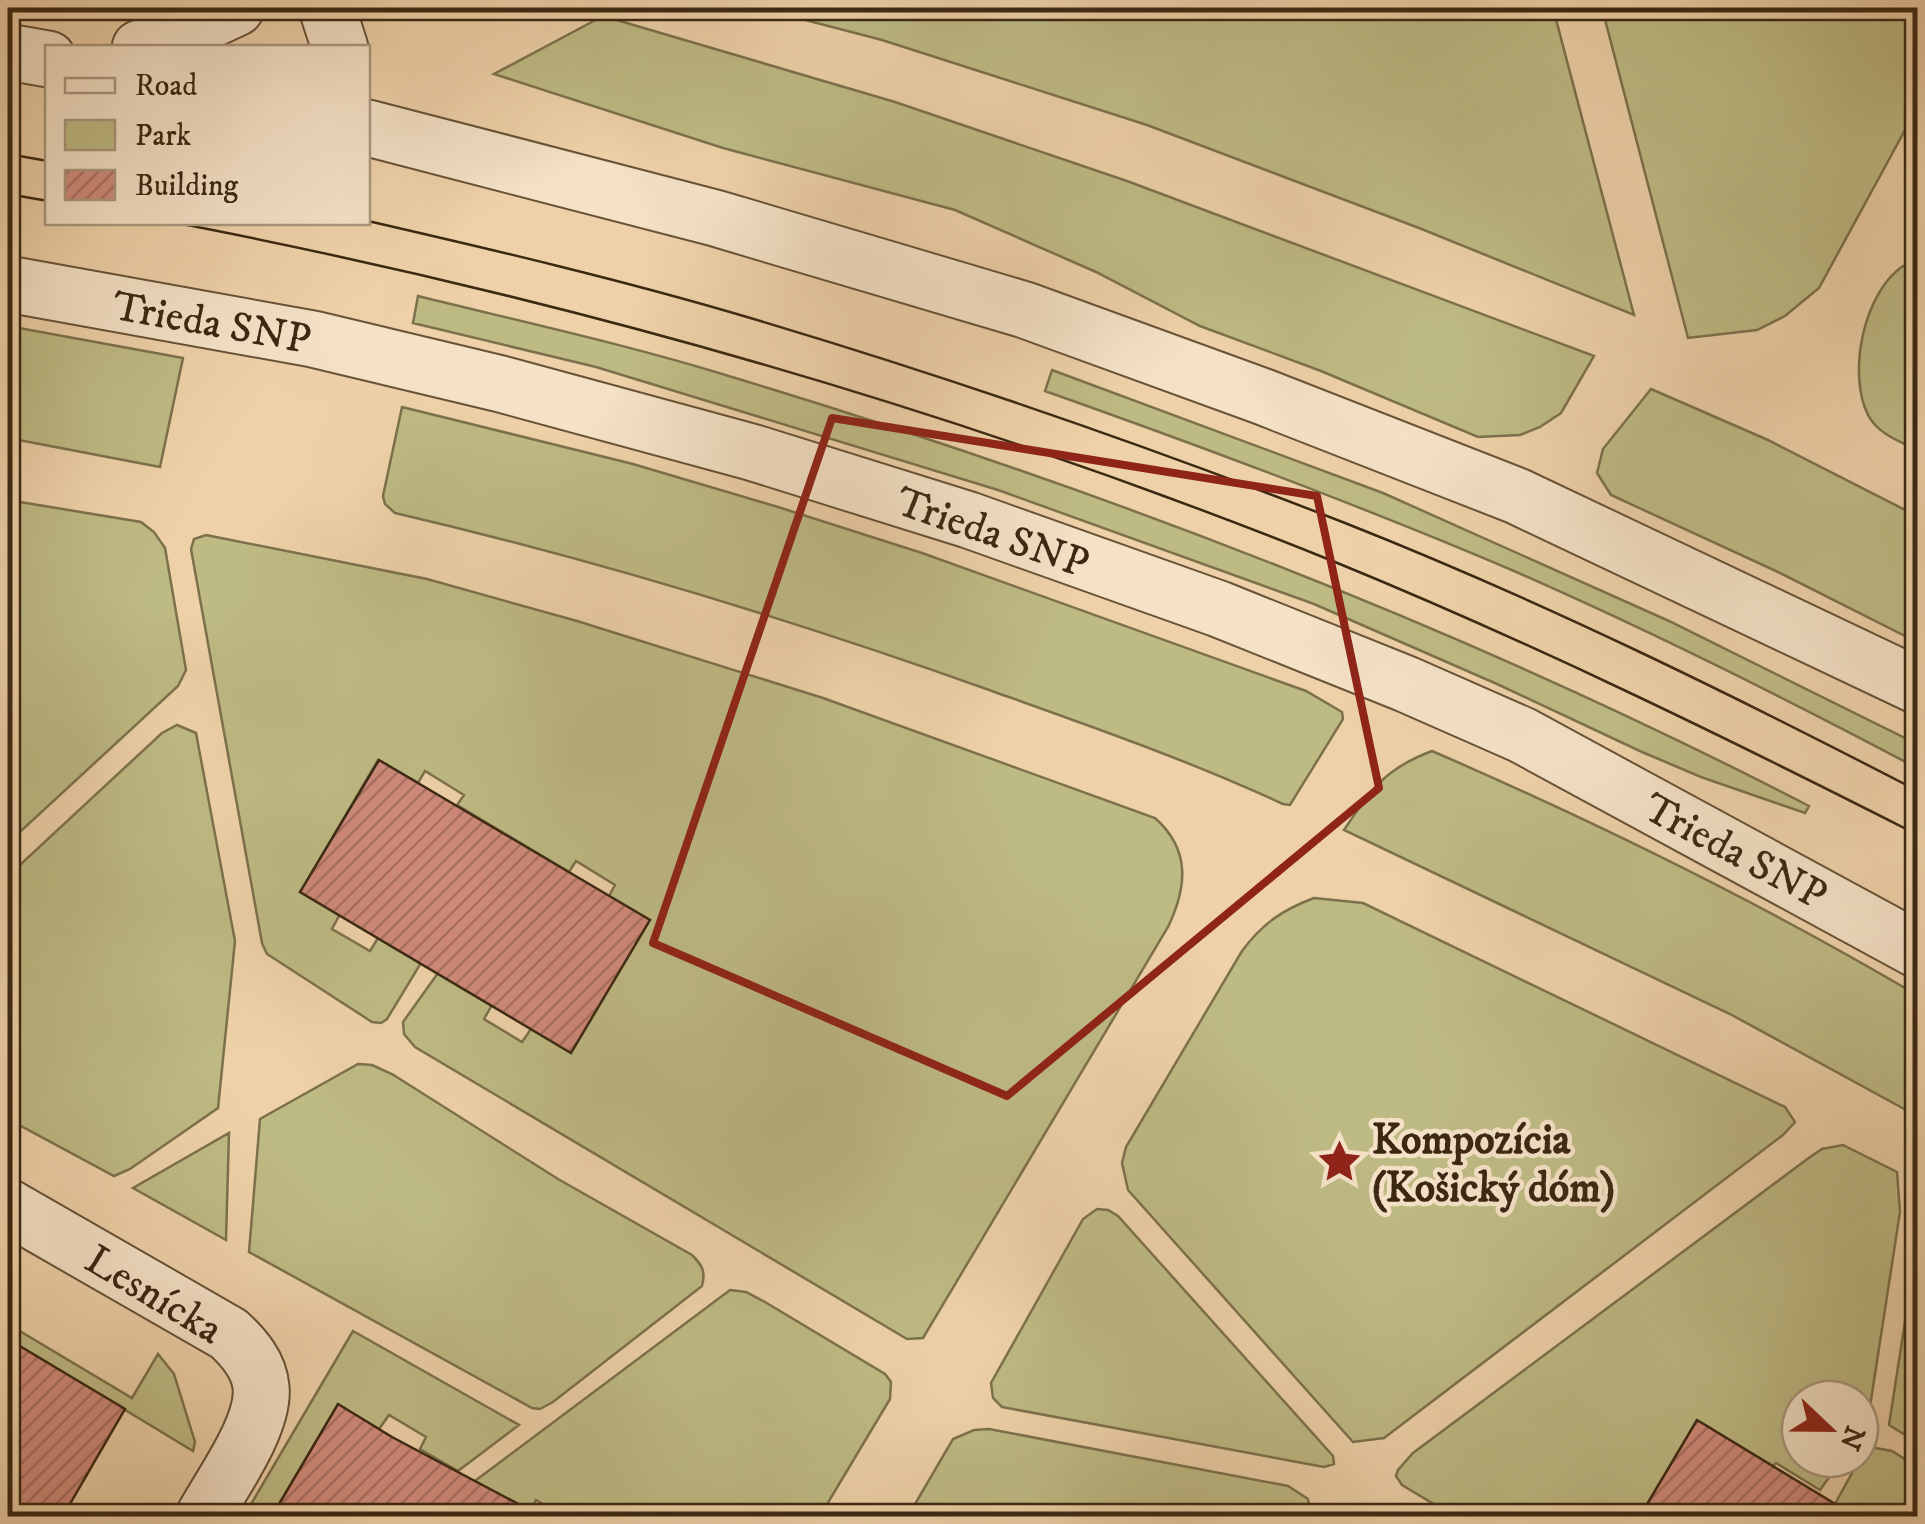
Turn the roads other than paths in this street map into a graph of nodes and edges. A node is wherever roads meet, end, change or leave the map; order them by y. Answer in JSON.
{"nodes":[{"id":1,"x":236,"y":8,"type":"edge"},
{"id":2,"x":327,"y":8,"type":"edge"},
{"id":3,"x":147,"y":45,"type":"edge"},
{"id":4,"x":339,"y":45,"type":"edge"},
{"id":5,"x":8,"y":52,"type":"edge"},
{"id":6,"x":45,"y":58,"type":"edge"},
{"id":7,"x":377,"y":120,"type":"edge"},
{"id":8,"x":8,"y":284,"type":"edge"},
{"id":9,"x":1918,"y":686,"type":"edge"},
{"id":10,"x":1918,"y":950,"type":"edge"},
{"id":11,"x":8,"y":1207,"type":"edge"},
{"id":12,"x":204,"y":1516,"type":"edge"}],
"edges":[{"from":1,"to":3,"type":"street"},
{"from":2,"to":4,"type":"street"},
{"from":5,"to":6,"type":"street"},
{"from":7,"to":9,"type":"street"},
{"from":8,"to":10,"type":"street","name":"Trieda SNP"},
{"from":11,"to":12,"type":"street","name":"Lesnícka"}]}
